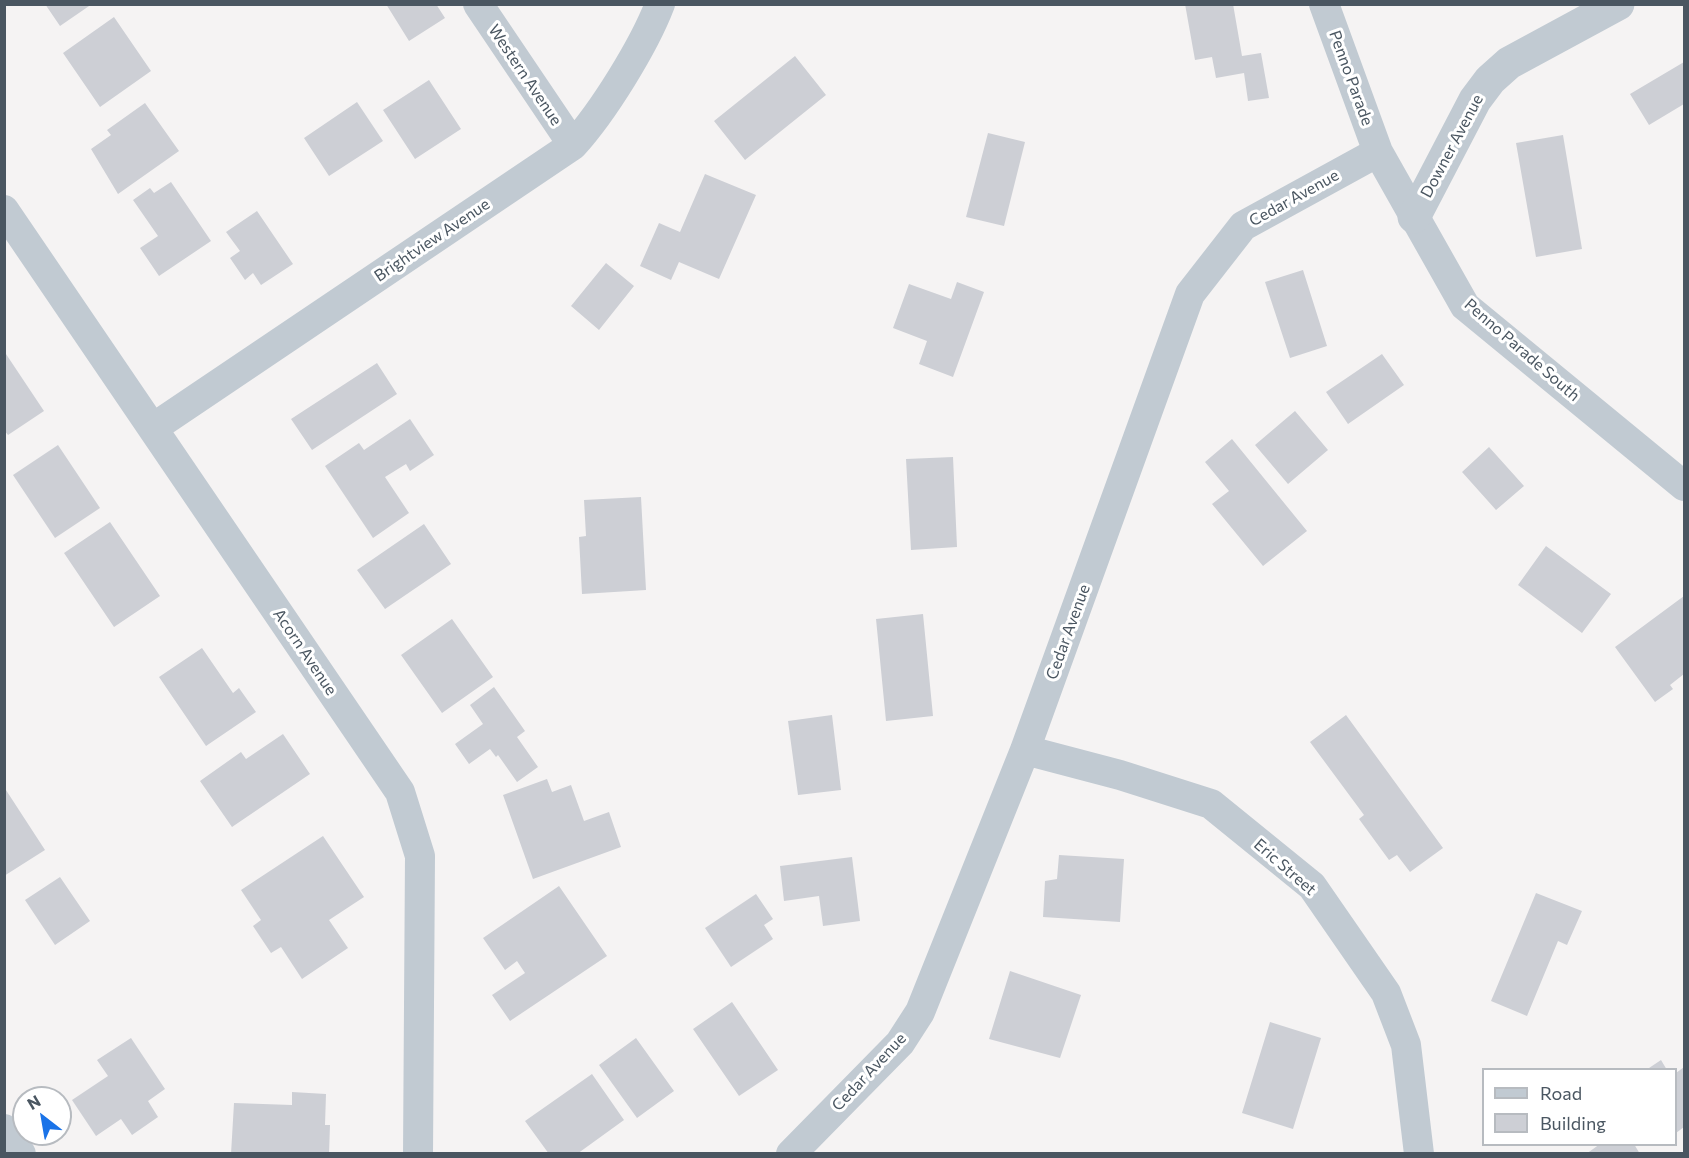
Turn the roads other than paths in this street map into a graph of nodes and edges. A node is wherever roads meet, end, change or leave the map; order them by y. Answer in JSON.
{"nodes":[{"id":1,"x":478,"y":4,"type":"edge"},
{"id":2,"x":660,"y":4,"type":"edge"},
{"id":3,"x":1324,"y":4,"type":"edge"},
{"id":4,"x":1618,"y":4,"type":"edge"},
{"id":5,"x":573,"y":145,"type":"junction"},
{"id":6,"x":1378,"y":152,"type":"junction"},
{"id":7,"x":4,"y":210,"type":"edge"},
{"id":8,"x":1414,"y":217,"type":"junction"},
{"id":9,"x":153,"y":428,"type":"junction"},
{"id":10,"x":1684,"y":486,"type":"edge"},
{"id":11,"x":1025,"y":750,"type":"junction"},
{"id":12,"x":4,"y":1129,"type":"edge"},
{"id":13,"x":21,"y":1154,"type":"edge"},
{"id":14,"x":418,"y":1154,"type":"edge"},
{"id":15,"x":791,"y":1154,"type":"edge"},
{"id":16,"x":1419,"y":1154,"type":"edge"}],
"edges":[{"from":1,"to":5,"type":"street","name":"Western Avenue"},
{"from":2,"to":5,"type":"street","name":"Brightview Avenue"},
{"from":3,"to":6,"type":"street","name":"Penno Parade"},
{"from":4,"to":8,"type":"street","name":"Downer Avenue"},
{"from":5,"to":9,"type":"street","name":"Brightview Avenue"},
{"from":6,"to":8,"type":"street","name":"Penno Parade South"},
{"from":6,"to":11,"type":"street","name":"Cedar Avenue"},
{"from":7,"to":9,"type":"street","name":"Acorn Avenue"},
{"from":8,"to":10,"type":"street","name":"Penno Parade South"},
{"from":9,"to":14,"type":"street","name":"Acorn Avenue"},
{"from":11,"to":15,"type":"street","name":"Cedar Avenue"},
{"from":11,"to":16,"type":"street","name":"Eric Street"},
{"from":12,"to":13,"type":"street"}]}
